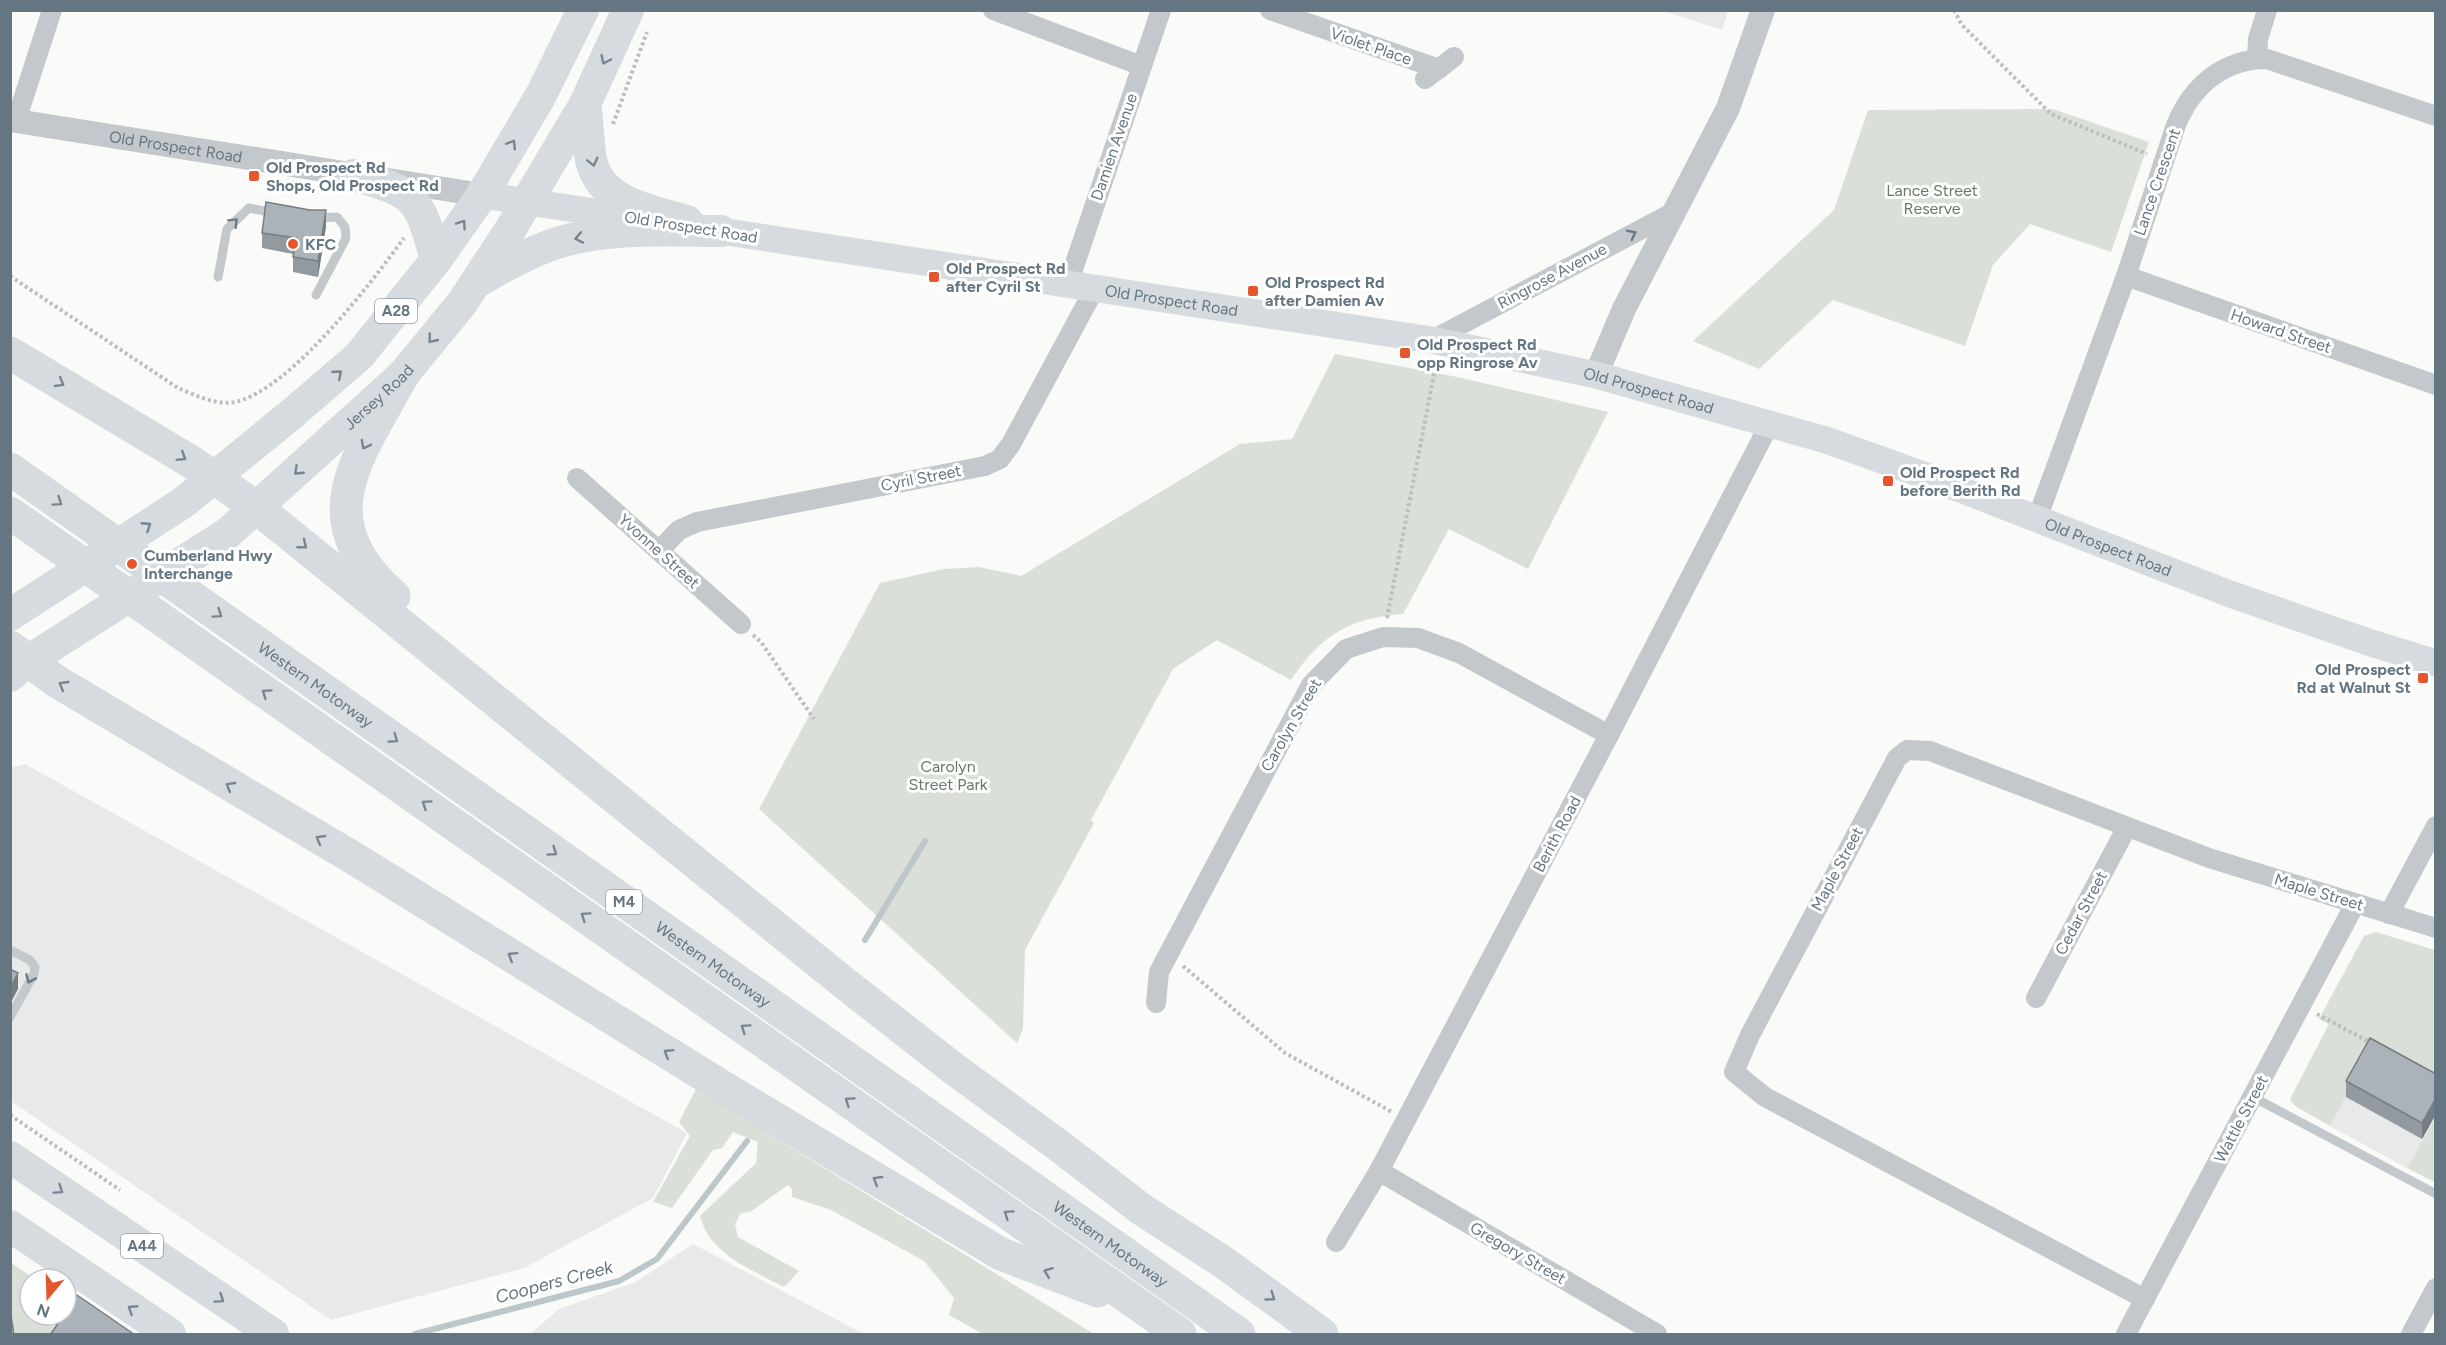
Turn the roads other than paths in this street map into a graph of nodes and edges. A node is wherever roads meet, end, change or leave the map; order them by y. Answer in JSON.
{"nodes":[{"id":1,"x":52,"y":10,"type":"edge"},
{"id":2,"x":583,"y":10,"type":"edge"},
{"id":3,"x":628,"y":10,"type":"edge"},
{"id":4,"x":993,"y":10,"type":"edge"},
{"id":5,"x":1161,"y":10,"type":"edge"},
{"id":6,"x":1270,"y":10,"type":"edge"},
{"id":7,"x":1763,"y":10,"type":"edge"},
{"id":8,"x":2267,"y":10,"type":"edge"},
{"id":9,"x":2257,"y":59,"type":"junction"},
{"id":10,"x":1142,"y":66,"type":"junction"},
{"id":11,"x":1439,"y":68,"type":"dead end"},
{"id":12,"x":585,"y":104,"type":"junction"},
{"id":13,"x":2436,"y":116,"type":"edge"},
{"id":14,"x":13,"y":121,"type":"edge"},
{"id":15,"x":353,"y":175,"type":"junction"},
{"id":16,"x":482,"y":195,"type":"junction"},
{"id":17,"x":527,"y":201,"type":"junction"},
{"id":18,"x":1672,"y":213,"type":"junction"},
{"id":19,"x":290,"y":215,"type":"edge"},
{"id":20,"x":301,"y":217,"type":"edge"},
{"id":21,"x":721,"y":231,"type":"junction"},
{"id":22,"x":436,"y":260,"type":"junction"},
{"id":23,"x":2126,"y":276,"type":"junction"},
{"id":24,"x":218,"y":277,"type":"dead end"},
{"id":25,"x":476,"y":283,"type":"junction"},
{"id":26,"x":1068,"y":284,"type":"junction"},
{"id":27,"x":1095,"y":288,"type":"junction"},
{"id":28,"x":316,"y":295,"type":"dead end"},
{"id":29,"x":1432,"y":340,"type":"junction"},
{"id":30,"x":10,"y":353,"type":"edge"},
{"id":31,"x":403,"y":375,"type":"junction"},
{"id":32,"x":1596,"y":375,"type":"junction"},
{"id":33,"x":2436,"y":386,"type":"edge"},
{"id":34,"x":1770,"y":423,"type":"junction"},
{"id":35,"x":10,"y":469,"type":"edge"},
{"id":36,"x":214,"y":478,"type":"junction"},
{"id":37,"x":577,"y":478,"type":"dead end"},
{"id":38,"x":257,"y":508,"type":"junction"},
{"id":39,"x":10,"y":513,"type":"edge"},
{"id":40,"x":2037,"y":519,"type":"junction"},
{"id":41,"x":659,"y":551,"type":"junction"},
{"id":42,"x":19,"y":609,"type":"edge"},
{"id":43,"x":741,"y":624,"type":"road end"},
{"id":44,"x":16,"y":661,"type":"edge"},
{"id":45,"x":2436,"y":663,"type":"edge"},
{"id":46,"x":1609,"y":735,"type":"junction"},
{"id":47,"x":2436,"y":826,"type":"edge"},
{"id":48,"x":2127,"y":827,"type":"junction"},
{"id":49,"x":2355,"y":904,"type":"junction"},
{"id":50,"x":2390,"y":914,"type":"junction"},
{"id":51,"x":2436,"y":928,"type":"edge"},
{"id":52,"x":10,"y":950,"type":"edge"},
{"id":53,"x":2036,"y":998,"type":"dead end"},
{"id":54,"x":1156,"y":1003,"type":"dead end"},
{"id":55,"x":10,"y":1017,"type":"edge"},
{"id":56,"x":2253,"y":1097,"type":"junction"},
{"id":57,"x":10,"y":1157,"type":"edge"},
{"id":58,"x":1379,"y":1171,"type":"junction"},
{"id":59,"x":2436,"y":1194,"type":"edge"},
{"id":60,"x":10,"y":1226,"type":"edge"},
{"id":61,"x":1336,"y":1242,"type":"dead end"},
{"id":62,"x":1223,"y":1262,"type":"junction"},
{"id":63,"x":2436,"y":1288,"type":"edge"},
{"id":64,"x":2145,"y":1299,"type":"junction"},
{"id":65,"x":1142,"y":1308,"type":"junction"},
{"id":66,"x":170,"y":1335,"type":"edge"},
{"id":67,"x":273,"y":1335,"type":"edge"},
{"id":68,"x":1180,"y":1335,"type":"edge"},
{"id":69,"x":1239,"y":1335,"type":"edge"},
{"id":70,"x":1322,"y":1335,"type":"edge"},
{"id":71,"x":1657,"y":1335,"type":"edge"},
{"id":72,"x":2126,"y":1335,"type":"edge"},
{"id":73,"x":2411,"y":1335,"type":"edge"}],
"edges":[{"from":1,"to":14,"type":"street"},
{"from":16,"to":2,"type":"highway","number":"A28","one_way":true},
{"from":3,"to":12,"type":"highway","name":"Jersey Road","number":"A28","one_way":true},
{"from":4,"to":10,"type":"street"},
{"from":5,"to":10,"type":"street","name":"Damien Avenue"},
{"from":6,"to":11,"type":"street","name":"Violet Place"},
{"from":7,"to":18,"type":"street"},
{"from":8,"to":9,"type":"street"},
{"from":9,"to":13,"type":"street","name":"Lance Crescent"},
{"from":9,"to":23,"type":"street","name":"Lance Crescent"},
{"from":10,"to":26,"type":"street","name":"Damien Avenue"},
{"from":12,"to":17,"type":"highway","name":"Jersey Road","number":"A28"},
{"from":12,"to":21,"type":"highway","one_way":true},
{"from":14,"to":15,"type":"street","name":"Old Prospect Road"},
{"from":15,"to":16,"type":"street","name":"Old Prospect Road"},
{"from":15,"to":22,"type":"highway"},
{"from":16,"to":17,"type":"main road","name":"Old Prospect Road"},
{"from":22,"to":16,"type":"highway","number":"A28","one_way":true},
{"from":17,"to":21,"type":"main road","name":"Old Prospect Road"},
{"from":17,"to":25,"type":"highway","name":"Jersey Road","number":"A28"},
{"from":29,"to":18,"type":"street","name":"Ringrose Avenue","one_way":true},
{"from":18,"to":32,"type":"street"},
{"from":24,"to":19,"type":"lane","one_way":true},
{"from":20,"to":28,"type":"lane"},
{"from":21,"to":25,"type":"highway","one_way":true},
{"from":21,"to":26,"type":"main road","name":"Old Prospect Road"},
{"from":36,"to":22,"type":"highway","number":"A28","one_way":true},
{"from":23,"to":33,"type":"street","name":"Howard Street"},
{"from":23,"to":40,"type":"street","name":"Lance Crescent"},
{"from":25,"to":31,"type":"highway","name":"Jersey Road","number":"A28","one_way":true},
{"from":26,"to":27,"type":"main road","name":"Old Prospect Road"},
{"from":27,"to":29,"type":"main road","name":"Old Prospect Road"},
{"from":27,"to":41,"type":"street","name":"Cyril Street"},
{"from":29,"to":32,"type":"main road","name":"Old Prospect Road"},
{"from":30,"to":36,"type":"highway","one_way":true},
{"from":31,"to":38,"type":"highway","name":"Jersey Road","number":"A28","one_way":true},
{"from":31,"to":62,"type":"highway","one_way":true},
{"from":32,"to":34,"type":"main road","name":"Old Prospect Road"},
{"from":34,"to":40,"type":"main road","name":"Old Prospect Road"},
{"from":34,"to":46,"type":"street","name":"Berith Road"},
{"from":35,"to":69,"type":"highway","name":"Western Motorway","number":"M4","one_way":true},
{"from":36,"to":38,"type":"highway"},
{"from":42,"to":36,"type":"highway","number":"A28","one_way":true},
{"from":37,"to":41,"type":"street","name":"Yvonne Street"},
{"from":38,"to":44,"type":"highway","name":"Jersey Road","number":"A28"},
{"from":38,"to":62,"type":"highway","one_way":true},
{"from":65,"to":39,"type":"highway","name":"Western Motorway","number":"M4","one_way":true},
{"from":40,"to":45,"type":"main road","name":"Old Prospect Road"},
{"from":41,"to":43,"type":"street","name":"Yvonne Street"},
{"from":65,"to":44,"type":"highway","one_way":true},
{"from":46,"to":54,"type":"street","name":"Carolyn Street"},
{"from":46,"to":58,"type":"street","name":"Berith Road"},
{"from":47,"to":50,"type":"street"},
{"from":48,"to":49,"type":"street","name":"Maple Street"},
{"from":48,"to":53,"type":"street","name":"Cedar Street"},
{"from":48,"to":64,"type":"street","name":"Maple Street"},
{"from":49,"to":50,"type":"street","name":"Maple Street"},
{"from":49,"to":56,"type":"street","name":"Wattle Street"},
{"from":50,"to":51,"type":"street","name":"Maple Street"},
{"from":52,"to":55,"type":"lane","one_way":true},
{"from":56,"to":59,"type":"lane"},
{"from":56,"to":64,"type":"street","name":"Wattle Street"},
{"from":57,"to":67,"type":"highway","number":"A44","one_way":true},
{"from":58,"to":61,"type":"street","name":"Berith Road"},
{"from":58,"to":71,"type":"street","name":"Gregory Street"},
{"from":66,"to":60,"type":"highway","one_way":true},
{"from":62,"to":70,"type":"highway","one_way":true},
{"from":63,"to":73,"type":"street"},
{"from":64,"to":72,"type":"street","name":"Wattle Street"},
{"from":65,"to":68,"type":"highway","name":"Western Motorway","number":"M4"}]}
